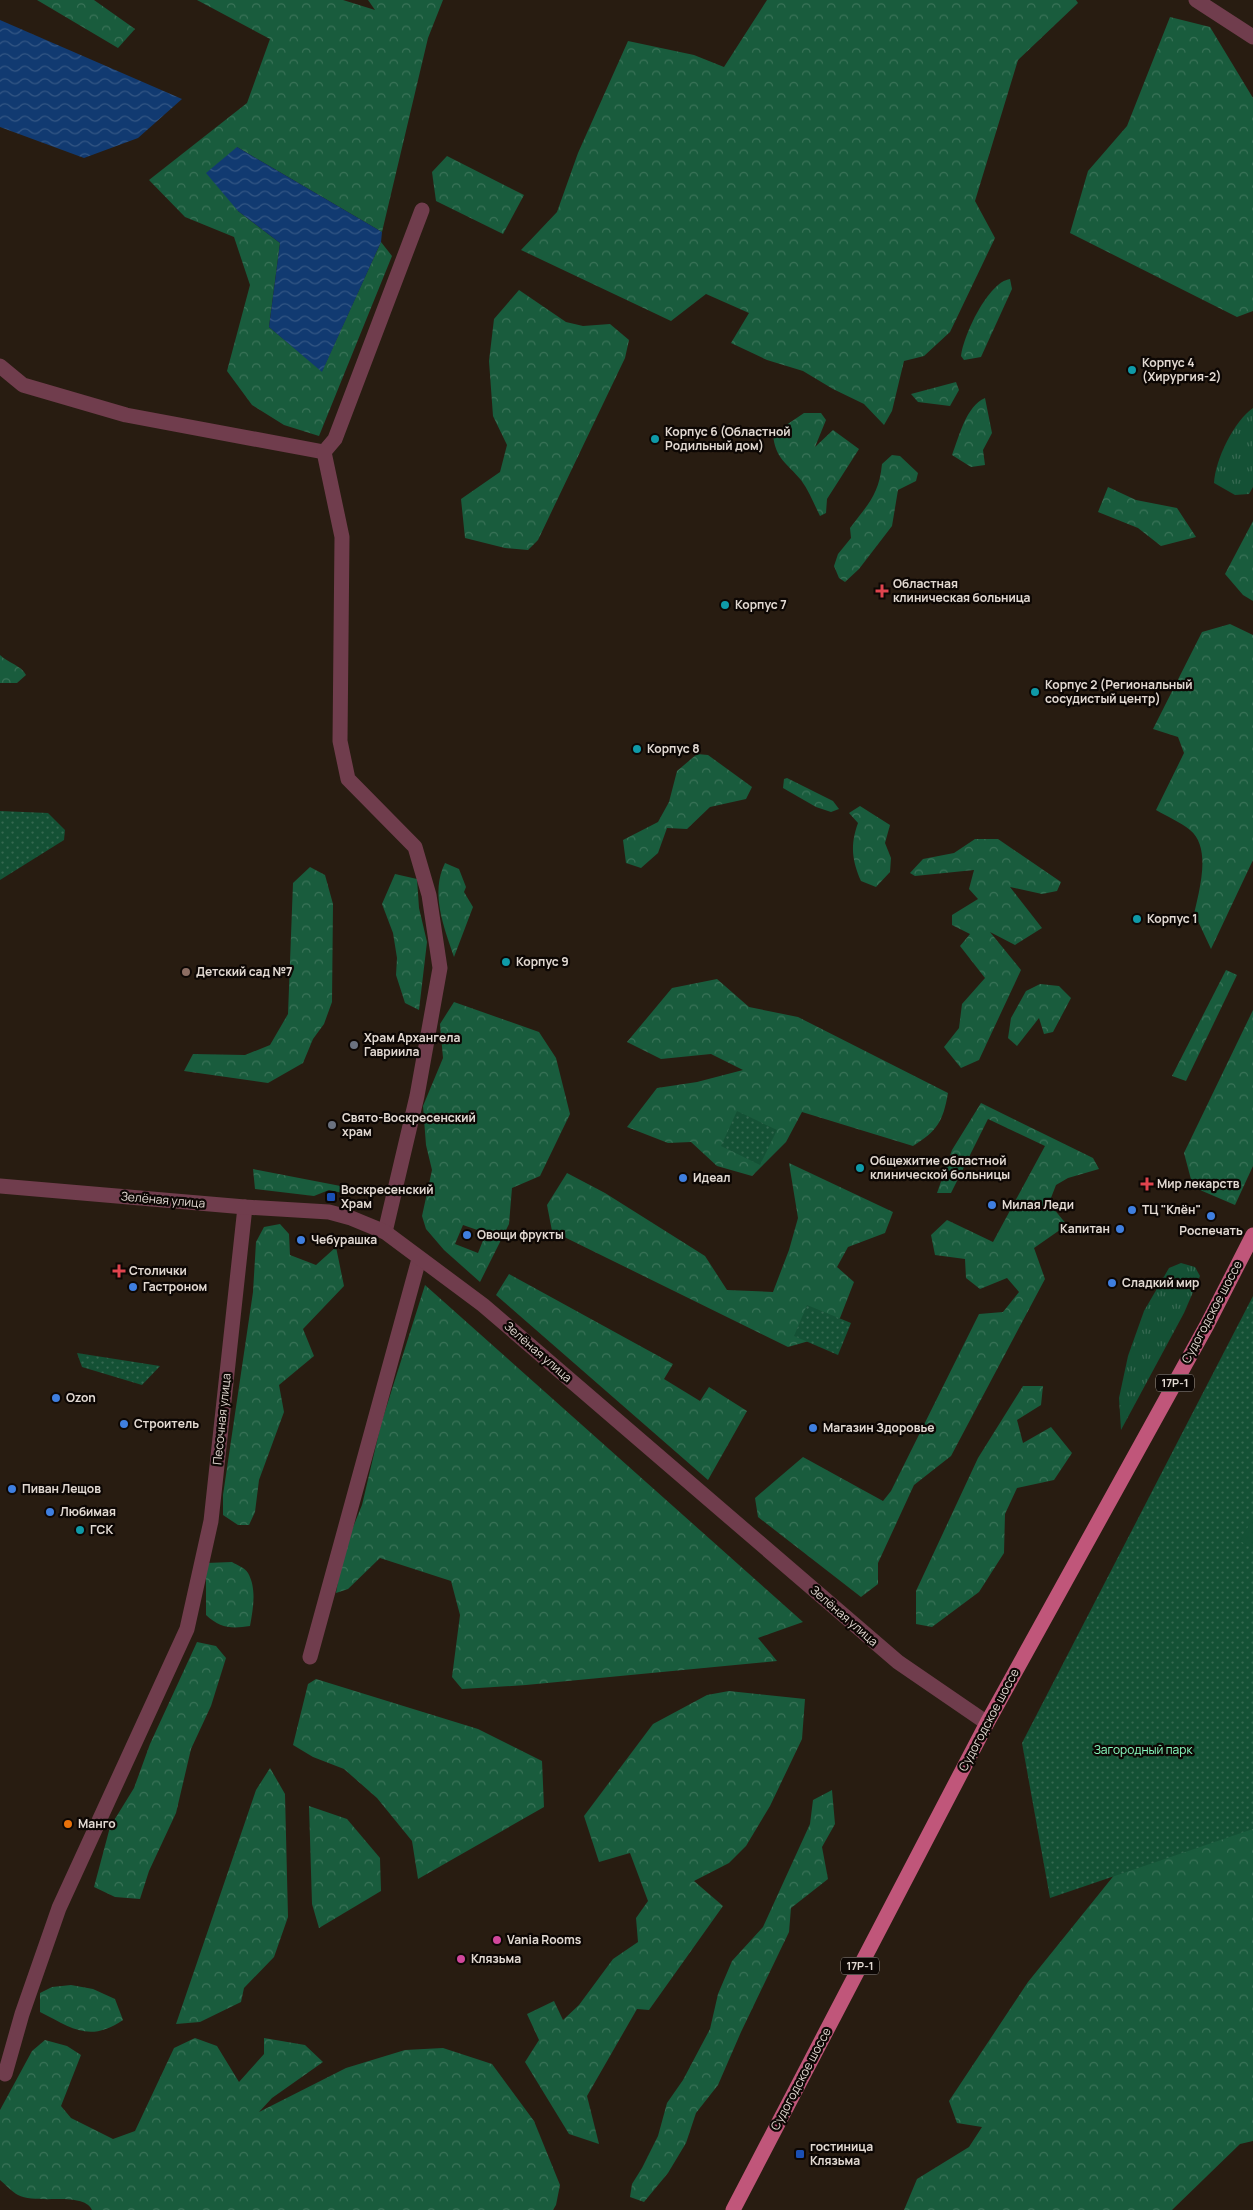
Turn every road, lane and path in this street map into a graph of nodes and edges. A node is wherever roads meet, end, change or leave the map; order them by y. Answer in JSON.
{"nodes":[{"id":1,"x":1196,"y":0,"type":"edge"},
{"id":2,"x":1253,"y":37,"type":"edge"},
{"id":3,"x":422,"y":210,"type":"dead end"},
{"id":4,"x":0,"y":366,"type":"edge"},
{"id":5,"x":324,"y":452,"type":"junction"},
{"id":6,"x":0,"y":1186,"type":"edge"},
{"id":7,"x":246,"y":1207,"type":"junction"},
{"id":8,"x":385,"y":1232,"type":"junction"},
{"id":9,"x":1253,"y":1234,"type":"edge"},
{"id":10,"x":419,"y":1259,"type":"junction"},
{"id":11,"x":310,"y":1657,"type":"dead end"},
{"id":12,"x":987,"y":1723,"type":"junction"},
{"id":13,"x":5,"y":2074,"type":"dead end"},
{"id":14,"x":733,"y":2210,"type":"edge"}],
"edges":[{"from":1,"to":2,"type":"street"},
{"from":3,"to":5,"type":"street"},
{"from":4,"to":5,"type":"street"},
{"from":5,"to":8,"type":"street"},
{"from":6,"to":7,"type":"street","name":"Зелёная улица"},
{"from":7,"to":8,"type":"street","name":"Зелёная улица"},
{"from":7,"to":13,"type":"street","name":"Песочная улица"},
{"from":8,"to":10,"type":"street","name":"Зелёная улица"},
{"from":9,"to":12,"type":"main road","name":"Судогодское шоссе","number":"17Р-1"},
{"from":10,"to":11,"type":"street"},
{"from":10,"to":12,"type":"street","name":"Зелёная улица"},
{"from":12,"to":14,"type":"main road","name":"Судогодское шоссе","number":"17Р-1"}]}
